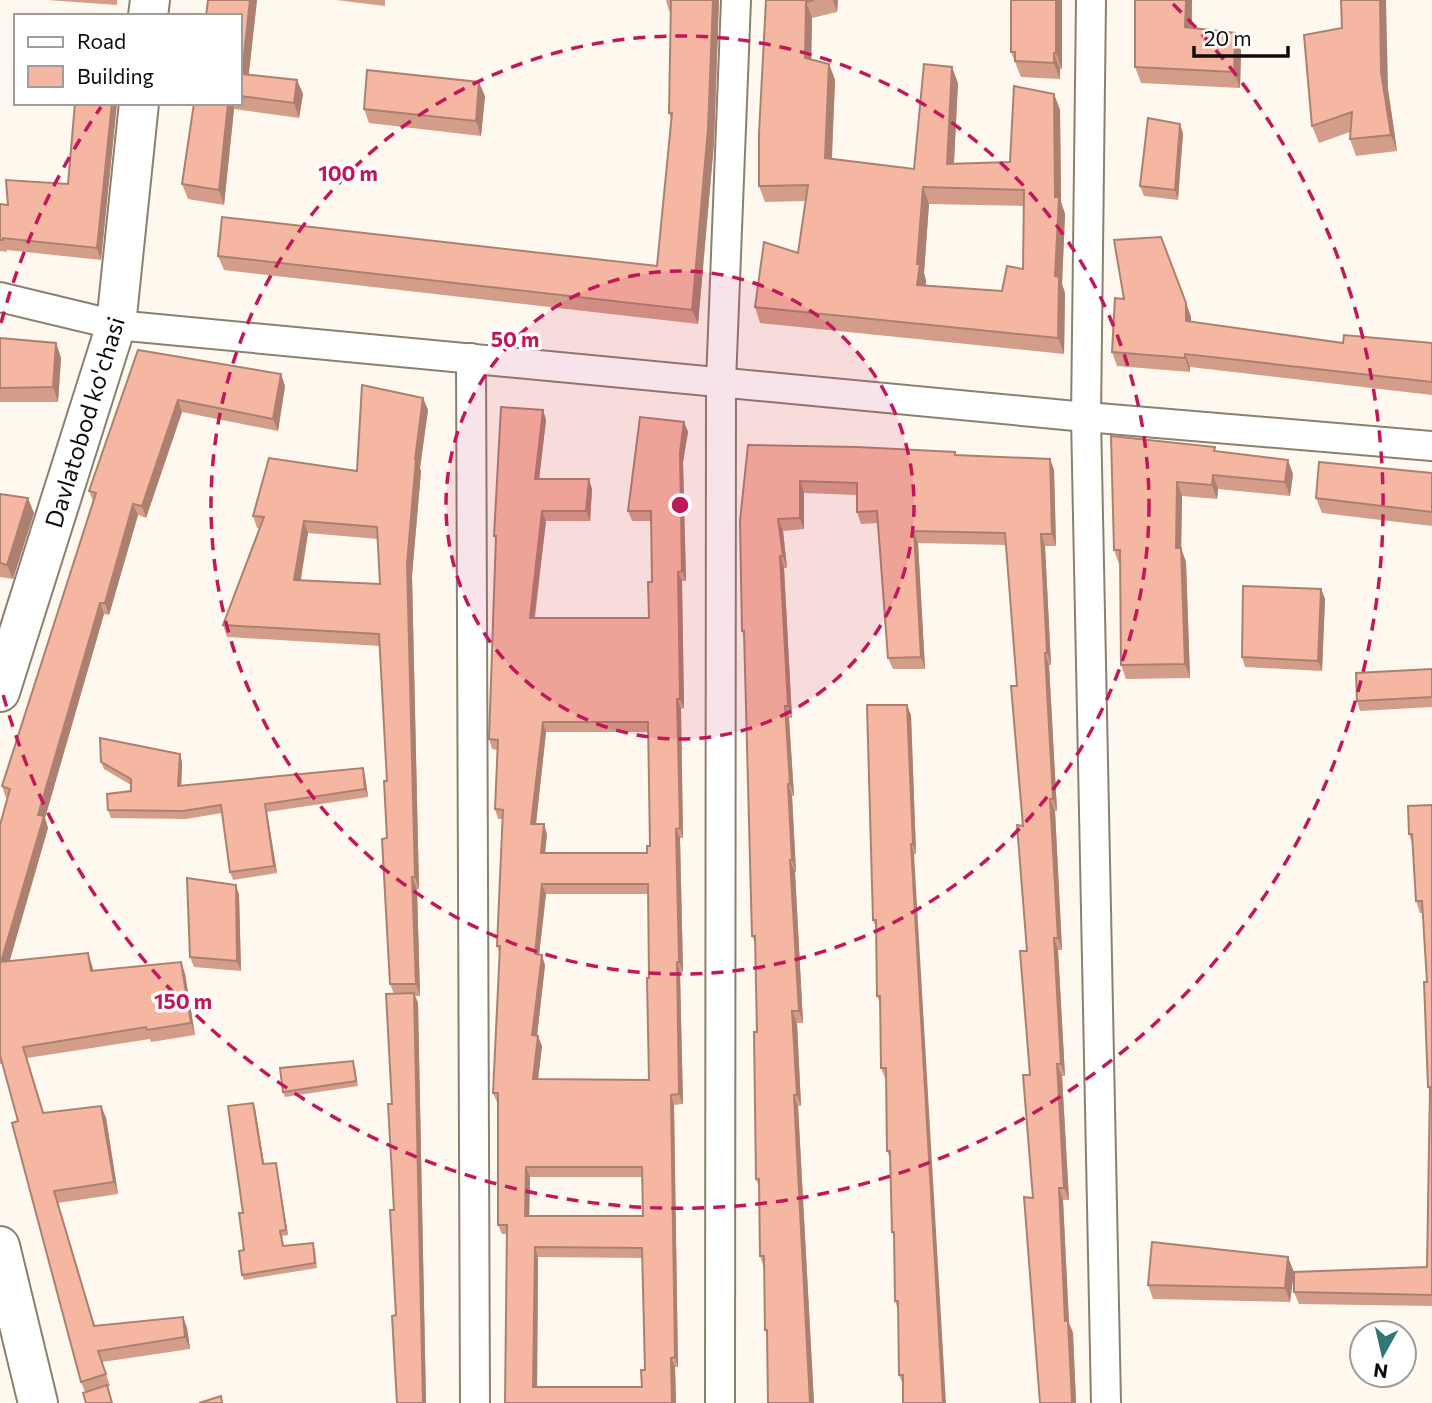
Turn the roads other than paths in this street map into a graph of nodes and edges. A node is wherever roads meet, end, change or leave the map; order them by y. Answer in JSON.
{"nodes":[{"id":1,"x":736,"y":0,"type":"edge"},
{"id":2,"x":1091,"y":0,"type":"edge"},
{"id":3,"x":139,"y":105,"type":"edge"},
{"id":4,"x":0,"y":297,"type":"edge"},
{"id":5,"x":116,"y":324,"type":"junction"},
{"id":6,"x":471,"y":358,"type":"junction"},
{"id":7,"x":721,"y":382,"type":"junction"},
{"id":8,"x":1086,"y":416,"type":"junction"},
{"id":9,"x":1432,"y":446,"type":"edge"},
{"id":10,"x":0,"y":692,"type":"edge"},
{"id":11,"x":0,"y":1246,"type":"edge"},
{"id":12,"x":38,"y":1403,"type":"edge"},
{"id":13,"x":475,"y":1403,"type":"edge"},
{"id":14,"x":720,"y":1403,"type":"edge"},
{"id":15,"x":1106,"y":1403,"type":"edge"}],
"edges":[{"from":1,"to":7,"type":"street"},
{"from":2,"to":8,"type":"street"},
{"from":3,"to":5,"type":"street","name":"Davlatobod ko'chasi"},
{"from":4,"to":5,"type":"street"},
{"from":5,"to":6,"type":"street"},
{"from":5,"to":10,"type":"street","name":"Davlatobod ko'chasi"},
{"from":6,"to":7,"type":"street"},
{"from":6,"to":13,"type":"street"},
{"from":7,"to":8,"type":"street"},
{"from":7,"to":14,"type":"street"},
{"from":8,"to":9,"type":"street"},
{"from":8,"to":15,"type":"street"},
{"from":11,"to":12,"type":"street"}]}
